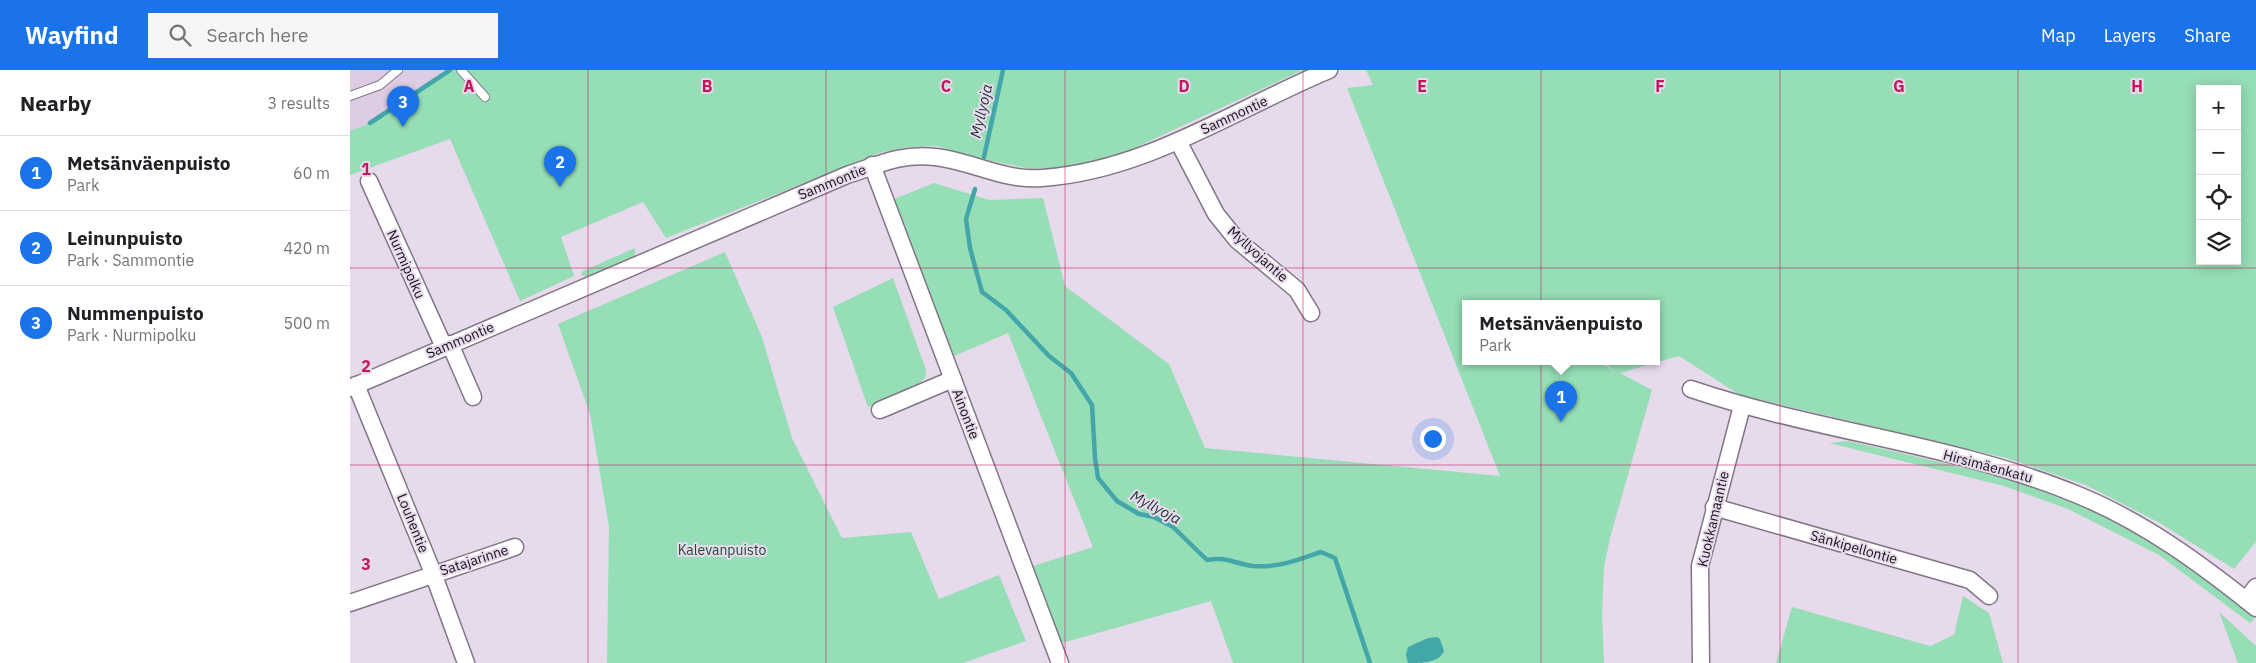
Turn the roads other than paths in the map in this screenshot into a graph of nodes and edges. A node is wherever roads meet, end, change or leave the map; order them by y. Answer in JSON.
{"nodes":[{"id":1,"x":398,"y":70,"type":"edge"},
{"id":2,"x":461,"y":70,"type":"edge"},
{"id":3,"x":1328,"y":70,"type":"edge"},
{"id":4,"x":350,"y":96,"type":"edge"},
{"id":5,"x":485,"y":97,"type":"dead end"},
{"id":6,"x":1178,"y":141,"type":"junction"},
{"id":7,"x":872,"y":165,"type":"junction"},
{"id":8,"x":369,"y":181,"type":"dead end"},
{"id":9,"x":1311,"y":314,"type":"dead end"},
{"id":10,"x":447,"y":346,"type":"junction"},
{"id":11,"x":953,"y":379,"type":"junction"},
{"id":12,"x":353,"y":387,"type":"edge"},
{"id":13,"x":1691,"y":389,"type":"dead end"},
{"id":14,"x":473,"y":397,"type":"dead end"},
{"id":15,"x":1742,"y":406,"type":"junction"},
{"id":16,"x":880,"y":410,"type":"dead end"},
{"id":17,"x":1714,"y":507,"type":"junction"},
{"id":18,"x":515,"y":547,"type":"dead end"},
{"id":19,"x":434,"y":573,"type":"junction"},
{"id":20,"x":1990,"y":596,"type":"dead end"},
{"id":21,"x":2253,"y":599,"type":"edge"},
{"id":22,"x":350,"y":603,"type":"edge"},
{"id":23,"x":466,"y":663,"type":"edge"},
{"id":24,"x":1060,"y":663,"type":"edge"},
{"id":25,"x":1701,"y":663,"type":"edge"}],
"edges":[{"from":1,"to":4,"type":"lane"},
{"from":2,"to":5,"type":"lane"},
{"from":3,"to":6,"type":"street","name":"Sammontie"},
{"from":6,"to":7,"type":"street","name":"Sammontie"},
{"from":6,"to":9,"type":"street","name":"Myllyojantie"},
{"from":7,"to":10,"type":"street","name":"Sammontie"},
{"from":7,"to":11,"type":"street","name":"Ainontie"},
{"from":8,"to":10,"type":"street","name":"Nurmipolku"},
{"from":10,"to":12,"type":"street","name":"Sammontie"},
{"from":10,"to":14,"type":"street","name":"Nurmipolku"},
{"from":11,"to":16,"type":"street"},
{"from":11,"to":24,"type":"street","name":"Ainontie"},
{"from":12,"to":19,"type":"street","name":"Louhentie"},
{"from":13,"to":15,"type":"street","name":"Hirsimäenkatu"},
{"from":15,"to":17,"type":"street","name":"Kuokkamaantie"},
{"from":15,"to":21,"type":"street","name":"Hirsimäenkatu"},
{"from":17,"to":20,"type":"street","name":"Sänkipellontie"},
{"from":17,"to":25,"type":"street","name":"Kuokkamaantie"},
{"from":18,"to":19,"type":"street","name":"Satajarinne"},
{"from":19,"to":22,"type":"street","name":"Satajarinne"},
{"from":19,"to":23,"type":"street","name":"Louhentie"}]}
